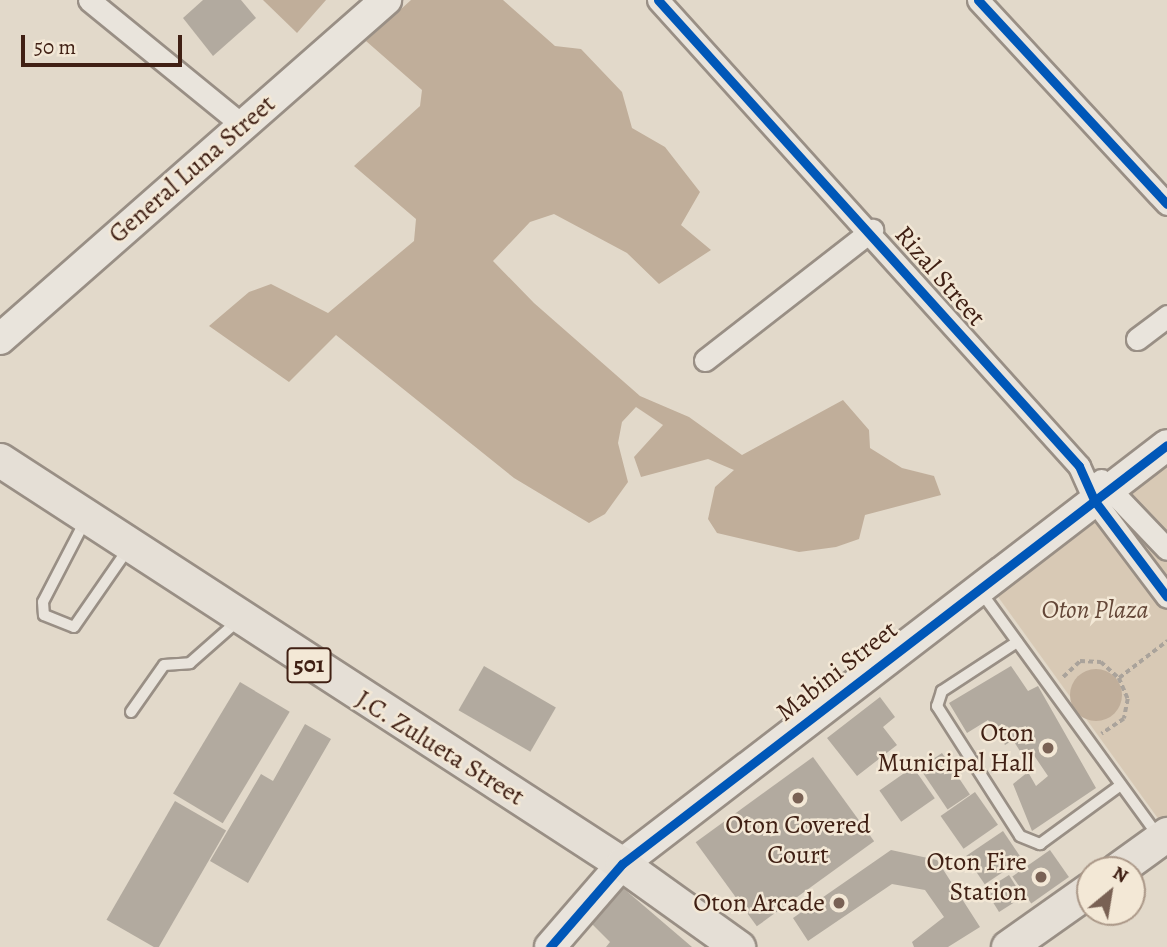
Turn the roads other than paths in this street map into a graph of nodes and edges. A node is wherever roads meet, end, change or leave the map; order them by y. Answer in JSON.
{"nodes":[{"id":1,"x":89,"y":0,"type":"edge"},
{"id":2,"x":386,"y":0,"type":"edge"},
{"id":3,"x":658,"y":0,"type":"edge"},
{"id":4,"x":978,"y":0,"type":"edge"},
{"id":5,"x":242,"y":125,"type":"junction"},
{"id":6,"x":1167,"y":204,"type":"edge"},
{"id":7,"x":872,"y":230,"type":"junction"},
{"id":8,"x":1167,"y":316,"type":"edge"},
{"id":9,"x":0,"y":339,"type":"edge"},
{"id":10,"x":1137,"y":339,"type":"dead end"},
{"id":11,"x":705,"y":360,"type":"dead end"},
{"id":12,"x":1167,"y":445,"type":"edge"},
{"id":13,"x":0,"y":460,"type":"edge"},
{"id":14,"x":1104,"y":493,"type":"junction"},
{"id":15,"x":86,"y":519,"type":"junction"},
{"id":16,"x":129,"y":547,"type":"junction"},
{"id":17,"x":1167,"y":549,"type":"edge"},
{"id":18,"x":978,"y":589,"type":"junction"},
{"id":19,"x":1167,"y":597,"type":"edge"},
{"id":20,"x":239,"y":620,"type":"junction"},
{"id":21,"x":1017,"y":642,"type":"junction"},
{"id":22,"x":131,"y":712,"type":"dead end"},
{"id":23,"x":1121,"y":785,"type":"junction"},
{"id":24,"x":1164,"y":837,"type":"edge"},
{"id":25,"x":1136,"y":856,"type":"edge"},
{"id":26,"x":622,"y":864,"type":"junction"},
{"id":27,"x":1076,"y":899,"type":"edge"},
{"id":28,"x":550,"y":947,"type":"edge"},
{"id":29,"x":738,"y":947,"type":"edge"},
{"id":30,"x":1008,"y":947,"type":"edge"}],
"edges":[{"from":1,"to":5,"type":"street"},
{"from":2,"to":5,"type":"street","name":"General Luna Street"},
{"from":3,"to":7,"type":"street","name":"Rizal Street"},
{"from":4,"to":6,"type":"street"},
{"from":5,"to":9,"type":"street","name":"General Luna Street"},
{"from":7,"to":11,"type":"street"},
{"from":7,"to":14,"type":"street","name":"Rizal Street"},
{"from":8,"to":10,"type":"street"},
{"from":12,"to":14,"type":"street","name":"Mabini Street"},
{"from":13,"to":15,"type":"main road","name":"J.C. Zulueta Street","number":"501"},
{"from":14,"to":17,"type":"street","name":"Rizal Street"},
{"from":14,"to":18,"type":"street","name":"Mabini Street"},
{"from":14,"to":19,"type":"street","name":"Rizal Street"},
{"from":15,"to":16,"type":"main road","name":"J.C. Zulueta Street","number":"501"},
{"from":15,"to":16,"type":"lane"},
{"from":16,"to":20,"type":"main road","name":"J.C. Zulueta Street","number":"501"},
{"from":18,"to":21,"type":"lane"},
{"from":18,"to":26,"type":"street","name":"Mabini Street"},
{"from":20,"to":22,"type":"lane"},
{"from":20,"to":26,"type":"main road","name":"J.C. Zulueta Street","number":"501"},
{"from":21,"to":23,"type":"lane"},
{"from":21,"to":23,"type":"lane"},
{"from":23,"to":24,"type":"lane"},
{"from":24,"to":25,"type":"main road"},
{"from":26,"to":28,"type":"street","name":"Mabini Street"},
{"from":26,"to":29,"type":"main road","name":"J.C. Zulueta Street","number":"501"},
{"from":27,"to":30,"type":"main road"}]}
